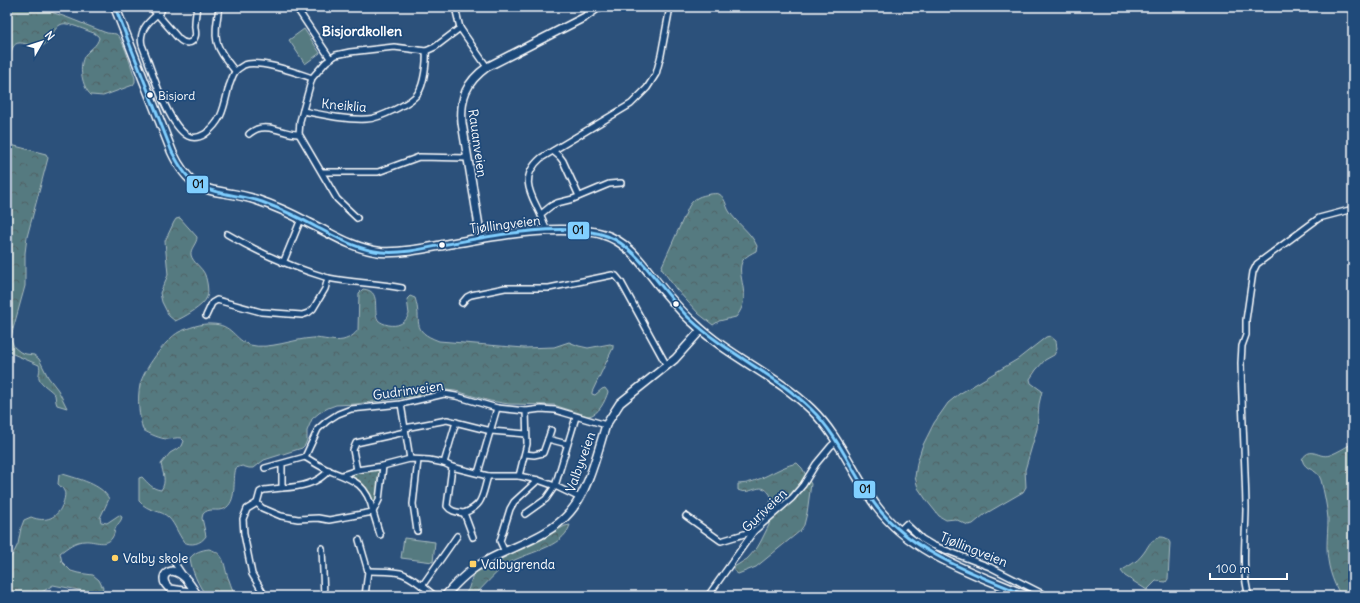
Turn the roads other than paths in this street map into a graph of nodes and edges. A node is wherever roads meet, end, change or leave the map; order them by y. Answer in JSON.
{"nodes":[{"id":1,"x":151,"y":7,"type":"edge"},
{"id":2,"x":196,"y":7,"type":"edge"},
{"id":3,"x":219,"y":7,"type":"edge"},
{"id":4,"x":296,"y":7,"type":"edge"},
{"id":5,"x":456,"y":7,"type":"edge"},
{"id":6,"x":599,"y":7,"type":"edge"},
{"id":7,"x":670,"y":7,"type":"edge"},
{"id":8,"x":118,"y":8,"type":"edge"},
{"id":9,"x":159,"y":13,"type":"junction"},
{"id":10,"x":460,"y":28,"type":"junction"},
{"id":11,"x":426,"y":52,"type":"junction"},
{"id":12,"x":330,"y":58,"type":"junction"},
{"id":13,"x":487,"y":67,"type":"junction"},
{"id":14,"x":235,"y":72,"type":"junction"},
{"id":15,"x":312,"y":78,"type":"junction"},
{"id":16,"x":303,"y":112,"type":"junction"},
{"id":17,"x":249,"y":134,"type":"dead end"},
{"id":18,"x":299,"y":134,"type":"junction"},
{"id":19,"x":553,"y":151,"type":"junction"},
{"id":20,"x":467,"y":158,"type":"junction"},
{"id":21,"x":322,"y":172,"type":"junction"},
{"id":22,"x":621,"y":183,"type":"dead end"},
{"id":23,"x":579,"y":196,"type":"junction"},
{"id":24,"x":1353,"y":209,"type":"edge"},
{"id":25,"x":541,"y":214,"type":"junction"},
{"id":26,"x":357,"y":218,"type":"dead end"},
{"id":27,"x":301,"y":219,"type":"junction"},
{"id":28,"x":546,"y":230,"type":"junction"},
{"id":29,"x":227,"y":234,"type":"dead end"},
{"id":30,"x":481,"y":238,"type":"junction"},
{"id":31,"x":283,"y":263,"type":"junction"},
{"id":32,"x":328,"y":278,"type":"junction"},
{"id":33,"x":402,"y":288,"type":"dead end"},
{"id":34,"x":462,"y":303,"type":"dead end"},
{"id":35,"x":206,"y":316,"type":"dead end"},
{"id":36,"x":702,"y":330,"type":"junction"},
{"id":37,"x":667,"y":366,"type":"junction"},
{"id":38,"x":400,"y":404,"type":"junction"},
{"id":39,"x":497,"y":408,"type":"junction"},
{"id":40,"x":526,"y":411,"type":"junction"},
{"id":41,"x":576,"y":417,"type":"junction"},
{"id":42,"x":456,"y":422,"type":"junction"},
{"id":43,"x":606,"y":425,"type":"junction"},
{"id":44,"x":405,"y":430,"type":"junction"},
{"id":45,"x":551,"y":430,"type":"dead end"},
{"id":46,"x":491,"y":431,"type":"junction"},
{"id":47,"x":526,"y":434,"type":"junction"},
{"id":48,"x":548,"y":438,"type":"junction"},
{"id":49,"x":837,"y":441,"type":"junction"},
{"id":50,"x":567,"y":444,"type":"junction"},
{"id":51,"x":525,"y":454,"type":"junction"},
{"id":52,"x":305,"y":457,"type":"junction"},
{"id":53,"x":410,"y":459,"type":"junction"},
{"id":54,"x":418,"y":460,"type":"junction"},
{"id":55,"x":444,"y":463,"type":"junction"},
{"id":56,"x":282,"y":464,"type":"junction"},
{"id":57,"x":383,"y":466,"type":"junction"},
{"id":58,"x":452,"y":467,"type":"junction"},
{"id":59,"x":265,"y":468,"type":"dead end"},
{"id":60,"x":329,"y":470,"type":"junction"},
{"id":61,"x":357,"y":470,"type":"junction"},
{"id":62,"x":478,"y":473,"type":"junction"},
{"id":63,"x":342,"y":475,"type":"junction"},
{"id":64,"x":488,"y":476,"type":"junction"},
{"id":65,"x":519,"y":476,"type":"junction"},
{"id":66,"x":538,"y":480,"type":"junction"},
{"id":67,"x":555,"y":486,"type":"junction"},
{"id":68,"x":282,"y":488,"type":"junction"},
{"id":69,"x":580,"y":498,"type":"junction"},
{"id":70,"x":257,"y":503,"type":"junction"},
{"id":71,"x":373,"y":512,"type":"junction"},
{"id":72,"x":464,"y":513,"type":"junction"},
{"id":73,"x":525,"y":514,"type":"dead end"},
{"id":74,"x":686,"y":516,"type":"dead end"},
{"id":75,"x":417,"y":531,"type":"dead end"},
{"id":76,"x":899,"y":531,"type":"junction"},
{"id":77,"x":754,"y":532,"type":"junction"},
{"id":78,"x":380,"y":535,"type":"dead end"},
{"id":79,"x":457,"y":536,"type":"dead end"},
{"id":80,"x":473,"y":537,"type":"dead end"},
{"id":81,"x":359,"y":540,"type":"dead end"},
{"id":82,"x":322,"y":548,"type":"dead end"},
{"id":83,"x":505,"y":552,"type":"junction"},
{"id":84,"x":172,"y":560,"type":"dead end"},
{"id":85,"x":368,"y":571,"type":"junction"},
{"id":86,"x":182,"y":574,"type":"junction"},
{"id":87,"x":422,"y":586,"type":"junction"},
{"id":88,"x":196,"y":595,"type":"edge"},
{"id":89,"x":265,"y":596,"type":"edge"},
{"id":90,"x":324,"y":596,"type":"edge"},
{"id":91,"x":365,"y":596,"type":"edge"},
{"id":92,"x":435,"y":596,"type":"edge"},
{"id":93,"x":445,"y":596,"type":"edge"},
{"id":94,"x":708,"y":596,"type":"edge"},
{"id":95,"x":1027,"y":596,"type":"edge"},
{"id":96,"x":1047,"y":596,"type":"edge"},
{"id":97,"x":1249,"y":596,"type":"edge"}],
"edges":[{"from":1,"to":9,"type":"street"},
{"from":2,"to":9,"type":"street"},
{"from":3,"to":14,"type":"street"},
{"from":4,"to":12,"type":"street"},
{"from":5,"to":10,"type":"street"},
{"from":6,"to":13,"type":"street","name":"Rauanveien"},
{"from":7,"to":19,"type":"street"},
{"from":8,"to":27,"type":"main road","name":"Tjøllingveien"},
{"from":9,"to":14,"type":"street"},
{"from":10,"to":11,"type":"street"},
{"from":10,"to":13,"type":"street"},
{"from":11,"to":12,"type":"street"},
{"from":11,"to":16,"type":"street","name":"Kneiklia"},
{"from":12,"to":15,"type":"street","name":"Kneiklia"},
{"from":13,"to":20,"type":"street","name":"Rauanveien"},
{"from":14,"to":15,"type":"street"},
{"from":15,"to":16,"type":"street","name":"Kneiklia"},
{"from":16,"to":18,"type":"street"},
{"from":17,"to":18,"type":"street"},
{"from":18,"to":21,"type":"street"},
{"from":19,"to":23,"type":"street"},
{"from":19,"to":25,"type":"street"},
{"from":20,"to":21,"type":"street"},
{"from":20,"to":30,"type":"street","name":"Rauanveien"},
{"from":21,"to":26,"type":"street"},
{"from":22,"to":23,"type":"street"},
{"from":23,"to":25,"type":"street"},
{"from":24,"to":97,"type":"street"},
{"from":25,"to":28,"type":"street"},
{"from":27,"to":30,"type":"main road","name":"Tjøllingveien"},
{"from":27,"to":31,"type":"street"},
{"from":28,"to":30,"type":"main road","name":"Tjøllingveien"},
{"from":28,"to":36,"type":"main road","name":"Tjøllingveien"},
{"from":29,"to":31,"type":"street"},
{"from":31,"to":32,"type":"street"},
{"from":32,"to":33,"type":"street"},
{"from":32,"to":35,"type":"street"},
{"from":34,"to":37,"type":"street"},
{"from":36,"to":37,"type":"street","name":"Valbyveien"},
{"from":36,"to":49,"type":"main road","name":"Tjøllingveien"},
{"from":37,"to":43,"type":"street","name":"Valbyveien"},
{"from":38,"to":39,"type":"street","name":"Gudrinveien"},
{"from":38,"to":44,"type":"street"},
{"from":38,"to":52,"type":"street","name":"Gudrinveien"},
{"from":39,"to":40,"type":"street","name":"Gudrinveien"},
{"from":39,"to":46,"type":"street"},
{"from":40,"to":41,"type":"street","name":"Gudrinveien"},
{"from":40,"to":47,"type":"street"},
{"from":41,"to":43,"type":"street","name":"Gudrinveien"},
{"from":41,"to":50,"type":"street"},
{"from":42,"to":44,"type":"street"},
{"from":42,"to":46,"type":"street"},
{"from":42,"to":55,"type":"street"},
{"from":43,"to":69,"type":"street","name":"Valbyveien"},
{"from":44,"to":53,"type":"street"},
{"from":44,"to":61,"type":"street"},
{"from":45,"to":48,"type":"street"},
{"from":46,"to":47,"type":"street"},
{"from":46,"to":62,"type":"street"},
{"from":47,"to":51,"type":"street"},
{"from":48,"to":50,"type":"street"},
{"from":48,"to":51,"type":"street"},
{"from":49,"to":76,"type":"main road","name":"Tjøllingveien"},
{"from":49,"to":77,"type":"street","name":"Guriveien"},
{"from":50,"to":67,"type":"street"},
{"from":51,"to":65,"type":"street"},
{"from":52,"to":56,"type":"street"},
{"from":52,"to":60,"type":"street"},
{"from":53,"to":54,"type":"street"},
{"from":53,"to":57,"type":"street"},
{"from":54,"to":55,"type":"street"},
{"from":54,"to":75,"type":"street"},
{"from":55,"to":58,"type":"street"},
{"from":56,"to":59,"type":"street"},
{"from":56,"to":68,"type":"street"},
{"from":57,"to":61,"type":"street"},
{"from":57,"to":71,"type":"street"},
{"from":58,"to":62,"type":"street"},
{"from":58,"to":72,"type":"street"},
{"from":60,"to":63,"type":"street"},
{"from":60,"to":68,"type":"street"},
{"from":61,"to":63,"type":"street"},
{"from":62,"to":64,"type":"street"},
{"from":63,"to":71,"type":"street"},
{"from":64,"to":65,"type":"street"},
{"from":64,"to":72,"type":"street"},
{"from":65,"to":66,"type":"street"},
{"from":66,"to":67,"type":"street"},
{"from":66,"to":83,"type":"street"},
{"from":67,"to":69,"type":"street"},
{"from":67,"to":73,"type":"street"},
{"from":68,"to":70,"type":"street"},
{"from":69,"to":83,"type":"street","name":"Valbyveien"},
{"from":70,"to":71,"type":"street"},
{"from":70,"to":89,"type":"street"},
{"from":71,"to":78,"type":"street"},
{"from":72,"to":80,"type":"street"},
{"from":74,"to":77,"type":"street"},
{"from":76,"to":95,"type":"main road","name":"Tjøllingveien"},
{"from":76,"to":96,"type":"street","name":"Tjøllingveien"},
{"from":77,"to":94,"type":"street","name":"Guriveien"},
{"from":79,"to":87,"type":"street"},
{"from":81,"to":85,"type":"street"},
{"from":82,"to":90,"type":"street"},
{"from":83,"to":93,"type":"street","name":"Valbyveien"},
{"from":84,"to":86,"type":"street"},
{"from":85,"to":87,"type":"street"},
{"from":85,"to":91,"type":"street"},
{"from":86,"to":88,"type":"street"},
{"from":86,"to":88,"type":"street"},
{"from":87,"to":92,"type":"street"}]}
